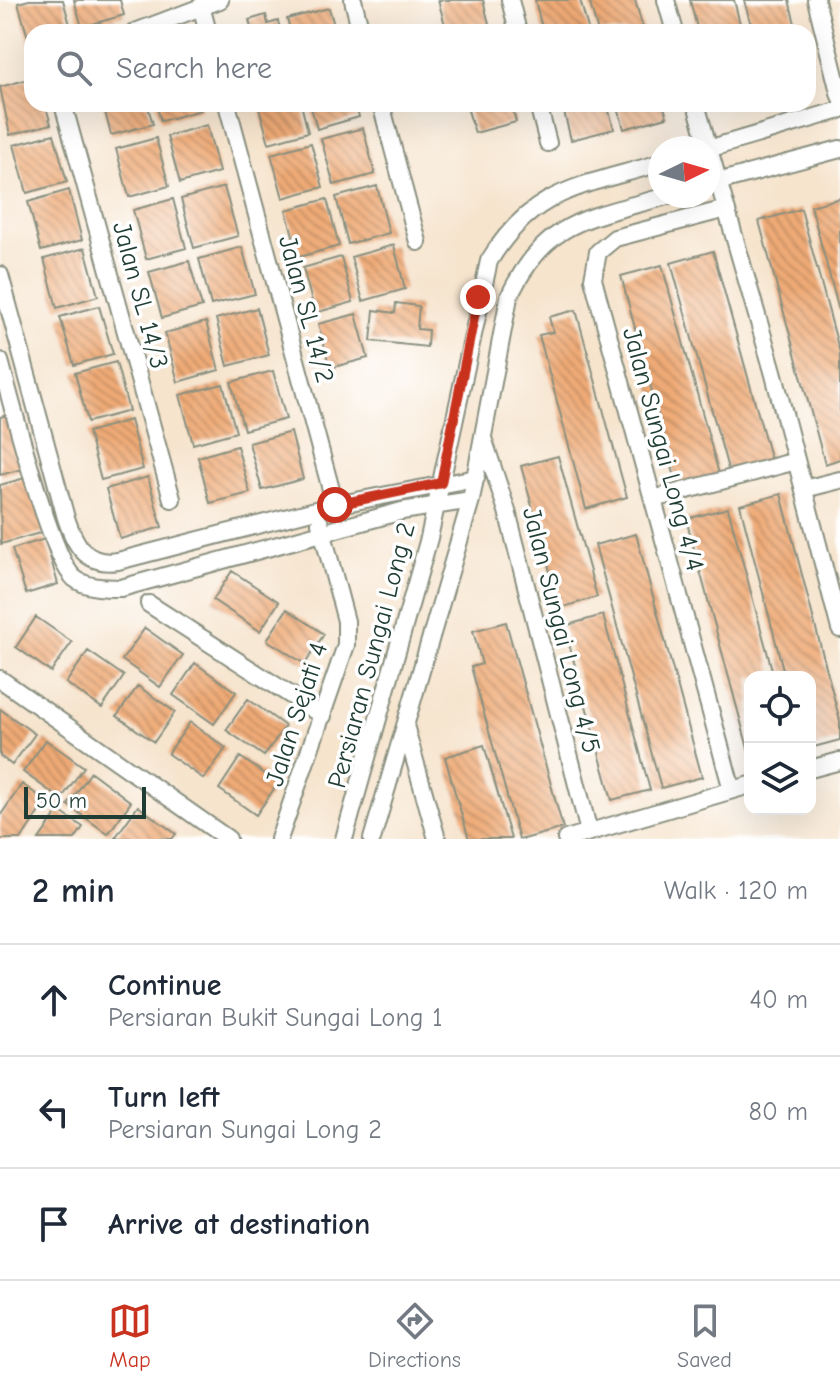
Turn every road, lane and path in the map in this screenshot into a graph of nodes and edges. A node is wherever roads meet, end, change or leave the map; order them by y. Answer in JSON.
{"nodes":[{"id":1,"x":220,"y":0,"type":"edge"},
{"id":2,"x":353,"y":0,"type":"edge"},
{"id":3,"x":510,"y":0,"type":"edge"},
{"id":4,"x":666,"y":0,"type":"edge"},
{"id":5,"x":816,"y":0,"type":"edge"},
{"id":6,"x":201,"y":6,"type":"junction"},
{"id":7,"x":155,"y":24,"type":"edge"},
{"id":8,"x":206,"y":24,"type":"edge"},
{"id":9,"x":359,"y":24,"type":"edge"},
{"id":10,"x":516,"y":24,"type":"edge"},
{"id":11,"x":673,"y":24,"type":"edge"},
{"id":12,"x":840,"y":96,"type":"edge"},
{"id":13,"x":840,"y":110,"type":"edge"},
{"id":14,"x":65,"y":112,"type":"edge"},
{"id":15,"x":229,"y":112,"type":"edge"},
{"id":16,"x":383,"y":112,"type":"edge"},
{"id":17,"x":540,"y":112,"type":"edge"},
{"id":18,"x":698,"y":112,"type":"edge"},
{"id":19,"x":705,"y":136,"type":"edge"},
{"id":20,"x":548,"y":143,"type":"dead end"},
{"id":21,"x":720,"y":145,"type":"edge"},
{"id":22,"x":840,"y":149,"type":"edge"},
{"id":23,"x":648,"y":167,"type":"edge"},
{"id":24,"x":720,"y":181,"type":"edge"},
{"id":25,"x":720,"y":197,"type":"edge"},
{"id":26,"x":648,"y":201,"type":"edge"},
{"id":27,"x":726,"y":209,"type":"junction"},
{"id":28,"x":418,"y":242,"type":"dead end"},
{"id":29,"x":0,"y":275,"type":"edge"},
{"id":30,"x":0,"y":361,"type":"edge"},
{"id":31,"x":484,"y":441,"type":"junction"},
{"id":32,"x":796,"y":461,"type":"junction"},
{"id":33,"x":476,"y":478,"type":"junction"},
{"id":34,"x":840,"y":480,"type":"edge"},
{"id":35,"x":441,"y":483,"type":"junction"},
{"id":36,"x":804,"y":489,"type":"junction"},
{"id":37,"x":172,"y":499,"type":"dead end"},
{"id":38,"x":653,"y":499,"type":"junction"},
{"id":39,"x":471,"y":500,"type":"junction"},
{"id":40,"x":437,"y":503,"type":"junction"},
{"id":41,"x":335,"y":505,"type":"junction"},
{"id":42,"x":317,"y":509,"type":"junction"},
{"id":43,"x":402,"y":511,"type":"junction"},
{"id":44,"x":340,"y":527,"type":"junction"},
{"id":45,"x":322,"y":532,"type":"junction"},
{"id":46,"x":429,"y":538,"type":"junction"},
{"id":47,"x":149,"y":604,"type":"dead end"},
{"id":48,"x":840,"y":629,"type":"edge"},
{"id":49,"x":0,"y":679,"type":"edge"},
{"id":50,"x":323,"y":716,"type":"junction"},
{"id":51,"x":406,"y":729,"type":"junction"},
{"id":52,"x":374,"y":739,"type":"junction"},
{"id":53,"x":399,"y":752,"type":"junction"},
{"id":54,"x":840,"y":761,"type":"edge"},
{"id":55,"x":816,"y":767,"type":"edge"},
{"id":56,"x":744,"y":787,"type":"edge"},
{"id":57,"x":732,"y":790,"type":"junction"},
{"id":58,"x":589,"y":832,"type":"junction"},
{"id":59,"x":228,"y":839,"type":"edge"},
{"id":60,"x":279,"y":839,"type":"edge"},
{"id":61,"x":344,"y":839,"type":"edge"},
{"id":62,"x":372,"y":839,"type":"edge"},
{"id":63,"x":437,"y":839,"type":"edge"},
{"id":64,"x":566,"y":839,"type":"edge"}],
"edges":[{"from":1,"to":6,"type":"street"},
{"from":2,"to":9,"type":"street"},
{"from":3,"to":10,"type":"street"},
{"from":4,"to":11,"type":"street"},
{"from":5,"to":12,"type":"street"},
{"from":6,"to":7,"type":"street"},
{"from":6,"to":8,"type":"street"},
{"from":13,"to":21,"type":"street"},
{"from":14,"to":37,"type":"street","name":"Jalan SL 14/3"},
{"from":15,"to":41,"type":"street","name":"Jalan SL 14/2"},
{"from":16,"to":28,"type":"street"},
{"from":17,"to":20,"type":"street"},
{"from":18,"to":19,"type":"street"},
{"from":22,"to":24,"type":"street"},
{"from":23,"to":35,"type":"street","name":"Persiaran Sungai Long 2"},
{"from":25,"to":27,"type":"street"},
{"from":26,"to":31,"type":"street","name":"Persiaran Sungai Long 2"},
{"from":27,"to":32,"type":"street"},
{"from":27,"to":38,"type":"street","name":"Jalan Sungai Long 4/4"},
{"from":29,"to":42,"type":"street"},
{"from":30,"to":45,"type":"street"},
{"from":31,"to":33,"type":"street","name":"Persiaran Sungai Long 2"},
{"from":31,"to":58,"type":"street","name":"Jalan Sungai Long 4/5"},
{"from":32,"to":36,"type":"street"},
{"from":32,"to":38,"type":"street"},
{"from":33,"to":35,"type":"street"},
{"from":33,"to":39,"type":"street","name":"Persiaran Sungai Long 2"},
{"from":34,"to":36,"type":"street"},
{"from":35,"to":40,"type":"street","name":"Persiaran Sungai Long 2"},
{"from":35,"to":41,"type":"street"},
{"from":36,"to":48,"type":"street"},
{"from":38,"to":57,"type":"street","name":"Jalan Sungai Long 4/4"},
{"from":39,"to":40,"type":"street"},
{"from":39,"to":51,"type":"street","name":"Persiaran Sungai Long 2"},
{"from":40,"to":43,"type":"street"},
{"from":40,"to":46,"type":"street","name":"Persiaran Sungai Long 2"},
{"from":41,"to":42,"type":"street"},
{"from":41,"to":44,"type":"street","name":"Jalan SL 14/2"},
{"from":42,"to":45,"type":"street","name":"Jalan Sejati 4"},
{"from":43,"to":44,"type":"street"},
{"from":43,"to":46,"type":"street"},
{"from":44,"to":45,"type":"street"},
{"from":45,"to":50,"type":"street","name":"Jalan Sejati 4"},
{"from":46,"to":52,"type":"street","name":"Persiaran Sungai Long 2"},
{"from":47,"to":50,"type":"street"},
{"from":49,"to":59,"type":"street"},
{"from":50,"to":60,"type":"street","name":"Jalan Sejati 4"},
{"from":51,"to":53,"type":"street","name":"Persiaran Sungai Long 2"},
{"from":51,"to":63,"type":"street"},
{"from":52,"to":53,"type":"street"},
{"from":52,"to":61,"type":"street","name":"Persiaran Sungai Long 2"},
{"from":53,"to":62,"type":"street","name":"Persiaran Sungai Long 2"},
{"from":54,"to":55,"type":"street"},
{"from":56,"to":57,"type":"street"},
{"from":57,"to":58,"type":"street"},
{"from":58,"to":64,"type":"street"}]}
